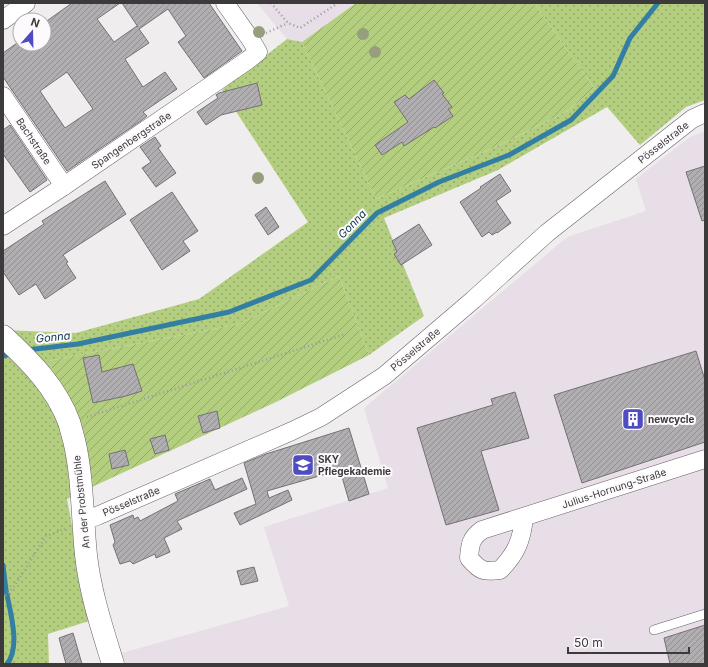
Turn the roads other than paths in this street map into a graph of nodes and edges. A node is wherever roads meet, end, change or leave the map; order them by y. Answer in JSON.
{"nodes":[{"id":1,"x":26,"y":3,"type":"edge"},
{"id":2,"x":225,"y":3,"type":"edge"},
{"id":3,"x":3,"y":20,"type":"edge"},
{"id":4,"x":3,"y":96,"type":"edge"},
{"id":5,"x":705,"y":113,"type":"edge"},
{"id":6,"x":64,"y":186,"type":"junction"},
{"id":7,"x":3,"y":226,"type":"edge"},
{"id":8,"x":3,"y":336,"type":"edge"},
{"id":9,"x":705,"y":459,"type":"edge"},
{"id":10,"x":524,"y":517,"type":"dead end"},
{"id":11,"x":84,"y":521,"type":"junction"},
{"id":12,"x":705,"y":614,"type":"edge"},
{"id":13,"x":654,"y":630,"type":"dead end"},
{"id":14,"x":113,"y":664,"type":"edge"}],
"edges":[{"from":1,"to":3,"type":"street"},
{"from":2,"to":6,"type":"street","name":"Spangenbergstraße"},
{"from":4,"to":6,"type":"street","name":"Bachstraße"},
{"from":5,"to":11,"type":"street","name":"Pösselstraße"},
{"from":6,"to":7,"type":"street","name":"Spangenbergstraße"},
{"from":8,"to":11,"type":"street","name":"An der Probstmühle"},
{"from":9,"to":10,"type":"street","name":"Julius-Hornung-Straße"},
{"from":11,"to":14,"type":"street","name":"An der Probstmühle"},
{"from":12,"to":13,"type":"lane"}]}
